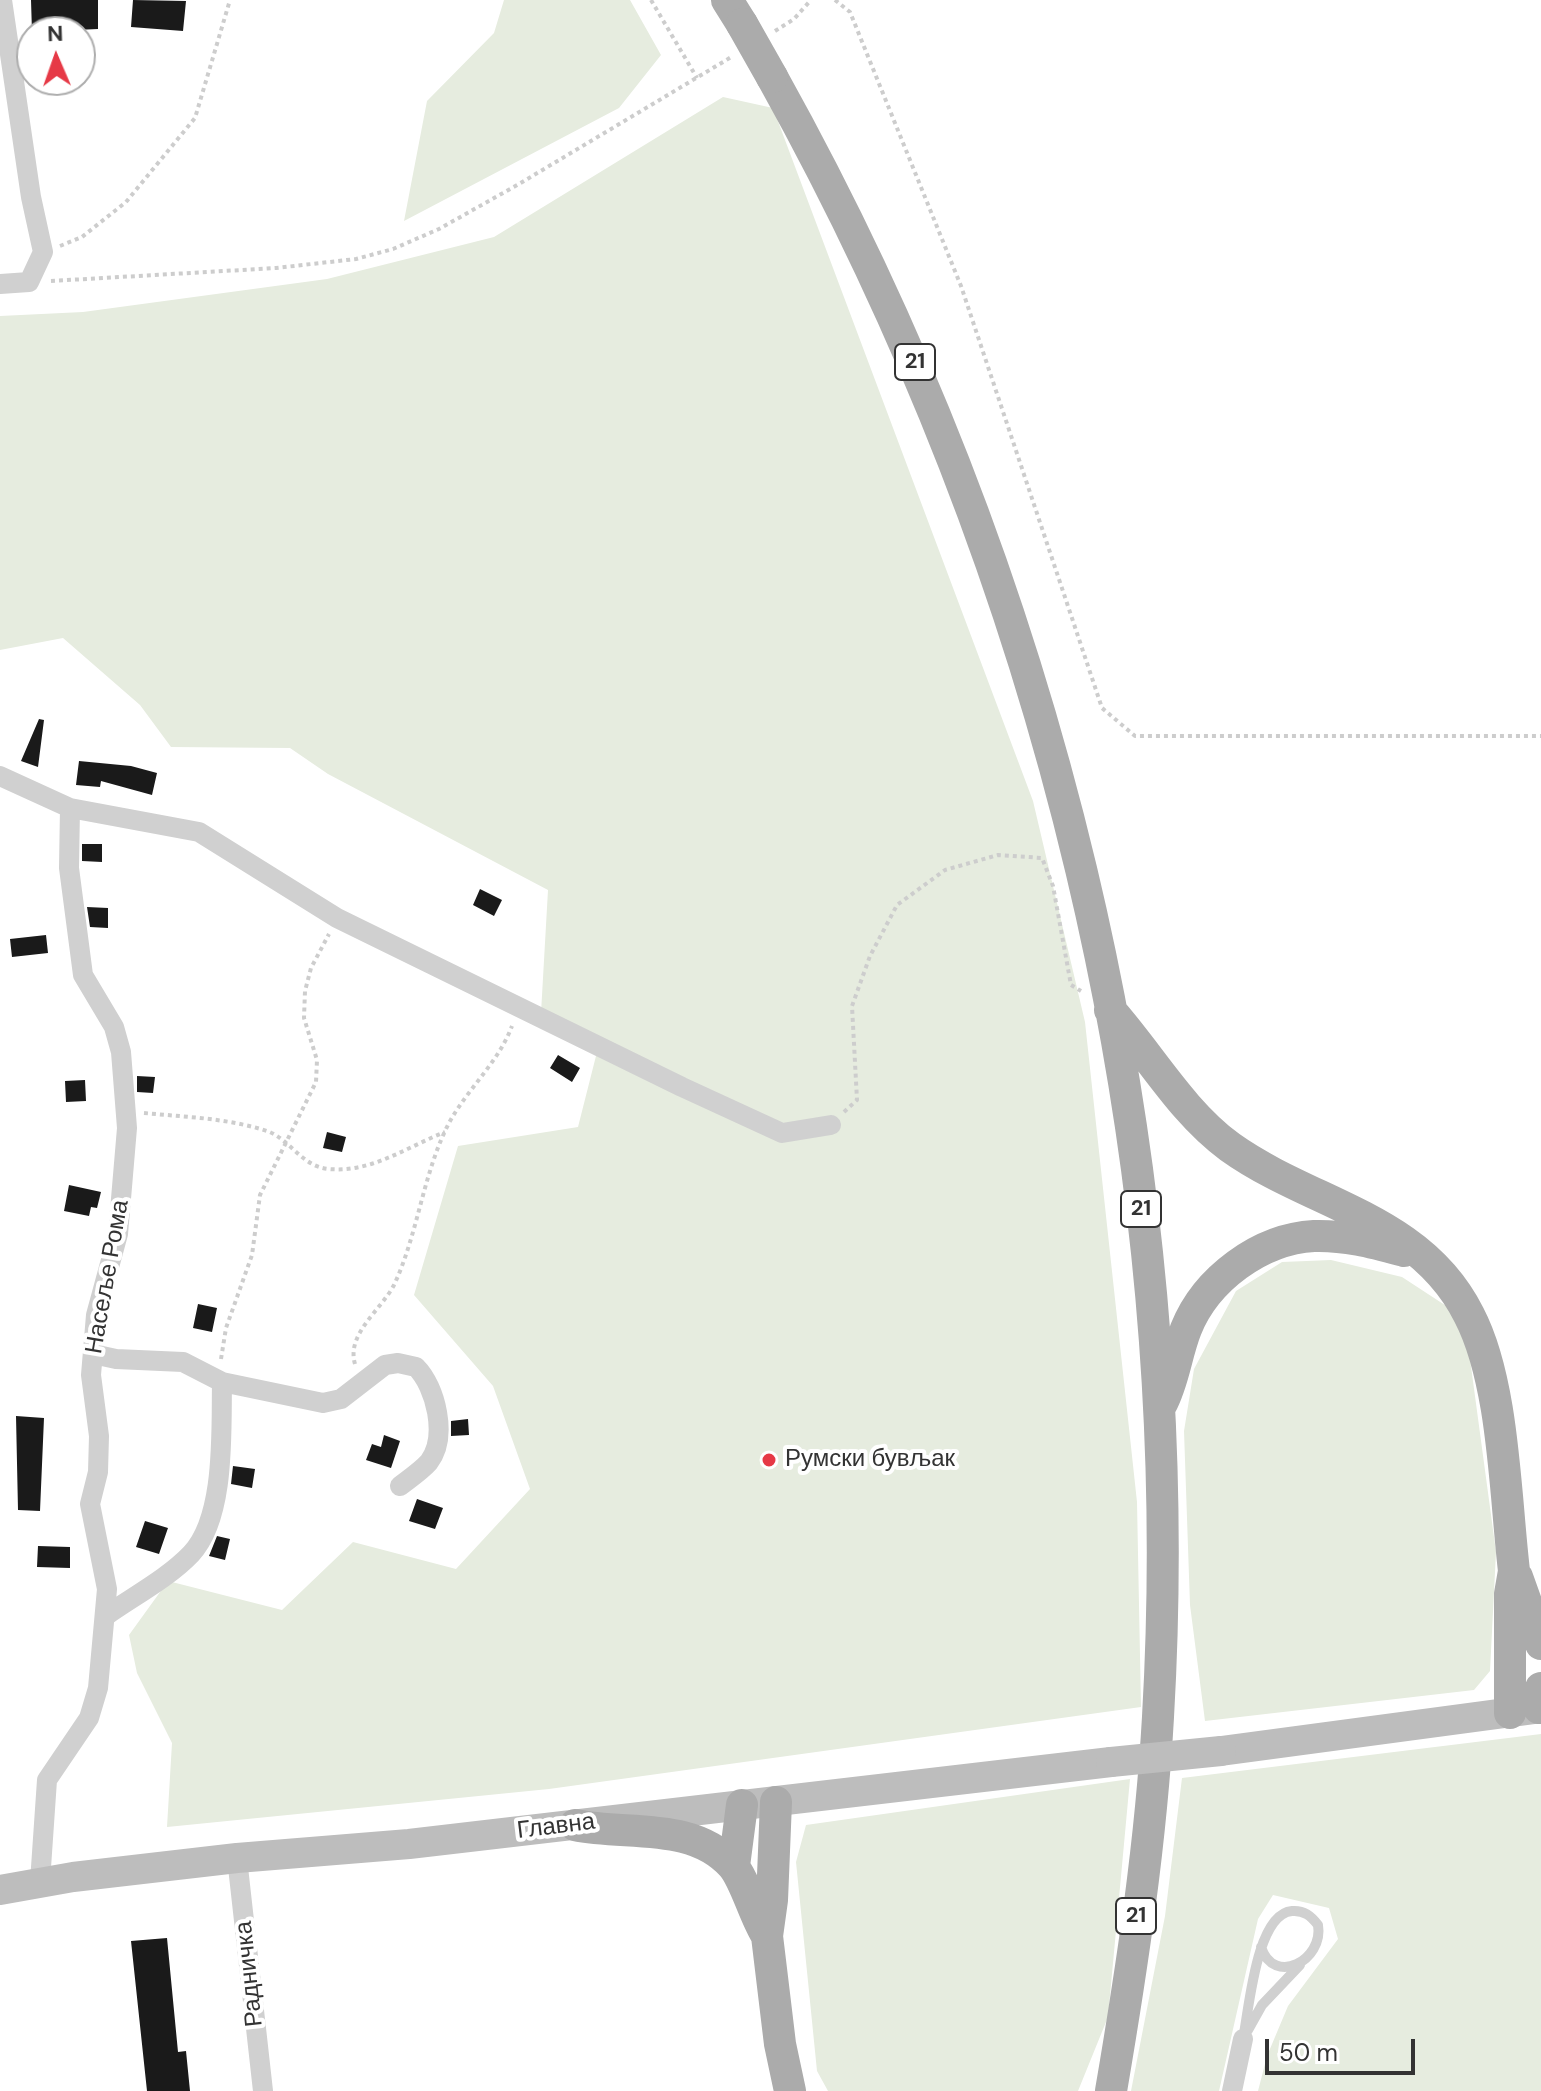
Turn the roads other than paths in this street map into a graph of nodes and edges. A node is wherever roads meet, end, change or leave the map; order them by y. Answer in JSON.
{"nodes":[{"id":1,"x":2,"y":0,"type":"edge"},
{"id":2,"x":746,"y":27,"type":"edge"},
{"id":3,"x":0,"y":284,"type":"edge"},
{"id":4,"x":0,"y":776,"type":"edge"},
{"id":5,"x":70,"y":808,"type":"junction"},
{"id":6,"x":1110,"y":1010,"type":"junction"},
{"id":7,"x":831,"y":1125,"type":"road end"},
{"id":8,"x":1415,"y":1253,"type":"junction"},
{"id":9,"x":93,"y":1354,"type":"junction"},
{"id":10,"x":222,"y":1382,"type":"junction"},
{"id":11,"x":1157,"y":1410,"type":"junction"},
{"id":12,"x":400,"y":1486,"type":"dead end"},
{"id":13,"x":1514,"y":1571,"type":"junction"},
{"id":14,"x":107,"y":1615,"type":"junction"},
{"id":15,"x":1541,"y":1641,"type":"edge"},
{"id":16,"x":1533,"y":1704,"type":"edge"},
{"id":17,"x":776,"y":1802,"type":"junction"},
{"id":18,"x":742,"y":1805,"type":"junction"},
{"id":19,"x":575,"y":1825,"type":"junction"},
{"id":20,"x":237,"y":1858,"type":"junction"},
{"id":21,"x":734,"y":1866,"type":"junction"},
{"id":22,"x":40,"y":1882,"type":"junction"},
{"id":23,"x":0,"y":1890,"type":"edge"},
{"id":24,"x":767,"y":1936,"type":"junction"},
{"id":25,"x":1261,"y":1947,"type":"junction"},
{"id":26,"x":1302,"y":1963,"type":"junction"},
{"id":27,"x":1120,"y":2037,"type":"junction"},
{"id":28,"x":1243,"y":2039,"type":"junction"},
{"id":29,"x":263,"y":2091,"type":"edge"},
{"id":30,"x":790,"y":2091,"type":"edge"},
{"id":31,"x":1097,"y":2091,"type":"edge"},
{"id":32,"x":1111,"y":2091,"type":"edge"},
{"id":33,"x":1232,"y":2091,"type":"edge"}],
"edges":[{"from":1,"to":3,"type":"street"},
{"from":2,"to":6,"type":"main road","number":"21","bridge":true},
{"from":4,"to":5,"type":"street"},
{"from":5,"to":7,"type":"street"},
{"from":5,"to":9,"type":"street","name":"Насеље Рома"},
{"from":6,"to":8,"type":"main road"},
{"from":6,"to":11,"type":"main road","number":"21"},
{"from":8,"to":11,"type":"main road"},
{"from":8,"to":13,"type":"main road"},
{"from":9,"to":10,"type":"street"},
{"from":9,"to":14,"type":"street","name":"Насеље Рома"},
{"from":10,"to":12,"type":"street"},
{"from":10,"to":14,"type":"street"},
{"from":11,"to":27,"type":"main road","number":"21"},
{"from":13,"to":15,"type":"main road"},
{"from":13,"to":16,"type":"main road"},
{"from":14,"to":22,"type":"street","name":"Насеље Рома"},
{"from":16,"to":17,"type":"main road","name":"Главна","bridge":true},
{"from":17,"to":18,"type":"main road","name":"Главна"},
{"from":17,"to":24,"type":"main road"},
{"from":18,"to":19,"type":"main road","name":"Главна"},
{"from":18,"to":21,"type":"main road"},
{"from":19,"to":20,"type":"main road","name":"Главна"},
{"from":19,"to":21,"type":"main road"},
{"from":20,"to":22,"type":"main road","name":"Главна"},
{"from":20,"to":29,"type":"street","name":"Радничка"},
{"from":21,"to":24,"type":"main road"},
{"from":22,"to":23,"type":"main road","name":"Главна"},
{"from":24,"to":30,"type":"main road"},
{"from":25,"to":26,"type":"lane"},
{"from":25,"to":26,"type":"lane"},
{"from":25,"to":28,"type":"lane"},
{"from":26,"to":28,"type":"lane"},
{"from":27,"to":31,"type":"main road"},
{"from":27,"to":32,"type":"main road","number":"21"},
{"from":28,"to":33,"type":"street"}]}
